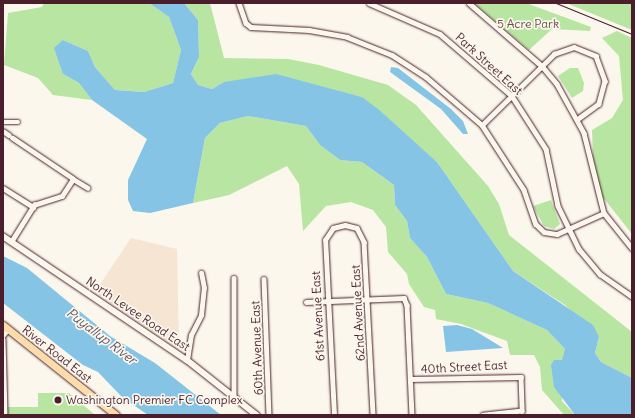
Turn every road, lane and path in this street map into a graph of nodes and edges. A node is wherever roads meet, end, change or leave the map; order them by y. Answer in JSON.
{"nodes":[{"id":1,"x":239,"y":3,"type":"edge"},
{"id":2,"x":368,"y":3,"type":"edge"},
{"id":3,"x":469,"y":3,"type":"edge"},
{"id":4,"x":542,"y":66,"type":"junction"},
{"id":5,"x":512,"y":96,"type":"junction"},
{"id":6,"x":578,"y":119,"type":"junction"},
{"id":7,"x":3,"y":122,"type":"edge"},
{"id":8,"x":18,"y":122,"type":"dead end"},
{"id":9,"x":482,"y":125,"type":"junction"},
{"id":10,"x":3,"y":131,"type":"edge"},
{"id":11,"x":73,"y":179,"type":"junction"},
{"id":12,"x":3,"y":188,"type":"edge"},
{"id":13,"x":88,"y":188,"type":"dead end"},
{"id":14,"x":33,"y":207,"type":"junction"},
{"id":15,"x":604,"y":213,"type":"junction"},
{"id":16,"x":341,"y":225,"type":"joint"},
{"id":17,"x":568,"y":229,"type":"junction"},
{"id":18,"x":3,"y":236,"type":"edge"},
{"id":19,"x":11,"y":242,"type":"junction"},
{"id":20,"x":632,"y":248,"type":"edge"},
{"id":21,"x":201,"y":273,"type":"dead end"},
{"id":22,"x":234,"y":278,"type":"dead end"},
{"id":23,"x":264,"y":279,"type":"dead end"},
{"id":24,"x":632,"y":296,"type":"edge"},
{"id":25,"x":368,"y":300,"type":"junction"},
{"id":26,"x":327,"y":301,"type":"junction"},
{"id":27,"x":306,"y":302,"type":"dead end"},
{"id":28,"x":5,"y":330,"type":"edge"},
{"id":29,"x":3,"y":338,"type":"edge"},
{"id":30,"x":187,"y":360,"type":"junction"},
{"id":31,"x":411,"y":380,"type":"junction"},
{"id":32,"x":234,"y":396,"type":"junction"},
{"id":33,"x":5,"y":415,"type":"edge"},
{"id":34,"x":116,"y":415,"type":"edge"},
{"id":35,"x":257,"y":415,"type":"edge"},
{"id":36,"x":269,"y":415,"type":"edge"},
{"id":37,"x":334,"y":415,"type":"edge"},
{"id":38,"x":373,"y":415,"type":"edge"},
{"id":39,"x":412,"y":415,"type":"edge"},
{"id":40,"x":483,"y":415,"type":"edge"}],
"edges":[{"from":1,"to":9,"type":"street"},
{"from":2,"to":5,"type":"street","name":"Park Street East"},
{"from":3,"to":4,"type":"street"},
{"from":4,"to":5,"type":"street"},
{"from":4,"to":6,"type":"street"},
{"from":4,"to":6,"type":"street"},
{"from":5,"to":9,"type":"street"},
{"from":5,"to":17,"type":"street","name":"Park Street East"},
{"from":6,"to":15,"type":"street"},
{"from":7,"to":8,"type":"street"},
{"from":9,"to":17,"type":"street"},
{"from":10,"to":11,"type":"street"},
{"from":11,"to":13,"type":"street"},
{"from":11,"to":14,"type":"street"},
{"from":12,"to":14,"type":"street"},
{"from":14,"to":19,"type":"street"},
{"from":15,"to":17,"type":"street"},
{"from":15,"to":20,"type":"street"},
{"from":16,"to":25,"type":"street","name":"62nd Avenue East"},
{"from":16,"to":26,"type":"street","name":"61st Avenue East"},
{"from":17,"to":24,"type":"street","name":"Park Street East"},
{"from":18,"to":19,"type":"street","name":"North Levee Road East"},
{"from":19,"to":30,"type":"street","name":"North Levee Road East"},
{"from":21,"to":30,"type":"street"},
{"from":22,"to":32,"type":"street"},
{"from":23,"to":36,"type":"street","name":"60th Avenue East"},
{"from":25,"to":26,"type":"street"},
{"from":25,"to":31,"type":"street"},
{"from":25,"to":38,"type":"street","name":"62nd Avenue East"},
{"from":26,"to":27,"type":"street"},
{"from":26,"to":37,"type":"street","name":"61st Avenue East"},
{"from":28,"to":34,"type":"main road","name":"River Road East"},
{"from":29,"to":33,"type":"street"},
{"from":30,"to":32,"type":"street","name":"North Levee Road East"},
{"from":31,"to":39,"type":"street"},
{"from":31,"to":40,"type":"street","name":"40th Street East"},
{"from":32,"to":35,"type":"street","name":"North Levee Road East"}]}
